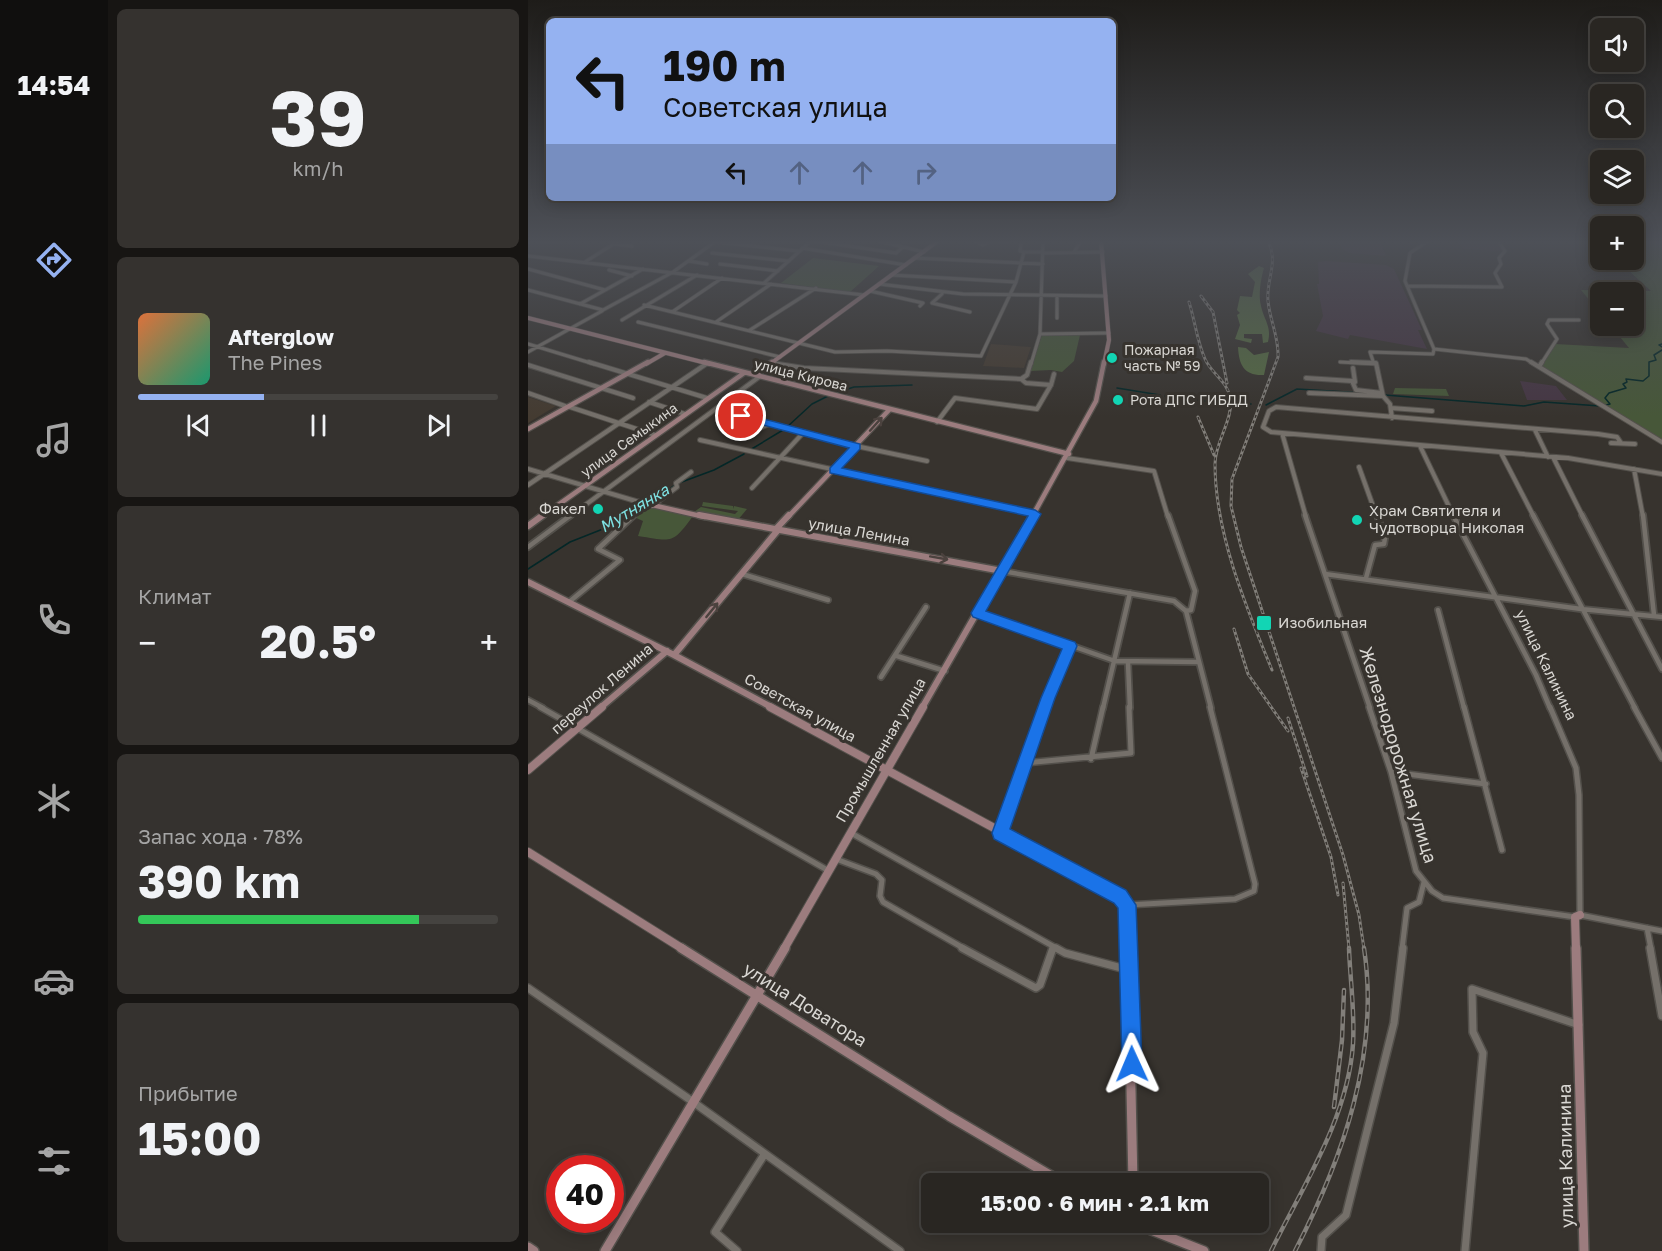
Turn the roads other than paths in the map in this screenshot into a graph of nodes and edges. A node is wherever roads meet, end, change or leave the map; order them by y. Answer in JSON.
{"nodes":[{"id":1,"x":563,"y":299,"type":"edge"},
{"id":2,"x":588,"y":299,"type":"edge"},
{"id":3,"x":623,"y":299,"type":"edge"},
{"id":4,"x":654,"y":299,"type":"edge"},
{"id":5,"x":691,"y":299,"type":"edge"},
{"id":6,"x":749,"y":299,"type":"edge"},
{"id":7,"x":798,"y":299,"type":"edge"},
{"id":8,"x":858,"y":299,"type":"edge"},
{"id":9,"x":907,"y":299,"type":"edge"},
{"id":10,"x":936,"y":299,"type":"edge"},
{"id":11,"x":1007,"y":299,"type":"edge"},
{"id":12,"x":1041,"y":299,"type":"edge"},
{"id":13,"x":1057,"y":299,"type":"edge"},
{"id":14,"x":1106,"y":299,"type":"edge"},
{"id":15,"x":1413,"y":299,"type":"edge"},
{"id":16,"x":580,"y":304,"type":"junction"},
{"id":17,"x":644,"y":305,"type":"junction"},
{"id":18,"x":920,"y":306,"type":"dead end"},
{"id":19,"x":604,"y":310,"type":"junction"},
{"id":20,"x":672,"y":312,"type":"junction"},
{"id":21,"x":970,"y":312,"type":"dead end"},
{"id":22,"x":528,"y":318,"type":"edge"},
{"id":23,"x":1057,"y":318,"type":"dead end"},
{"id":24,"x":622,"y":320,"type":"dead end"},
{"id":25,"x":1580,"y":321,"type":"dead end"},
{"id":26,"x":638,"y":322,"type":"dead end"},
{"id":27,"x":717,"y":322,"type":"junction"},
{"id":28,"x":570,"y":329,"type":"junction"},
{"id":29,"x":749,"y":330,"type":"junction"},
{"id":30,"x":1109,"y":333,"type":"junction"},
{"id":31,"x":1040,"y":334,"type":"junction"},
{"id":32,"x":528,"y":344,"type":"edge"},
{"id":33,"x":797,"y":344,"type":"junction"},
{"id":34,"x":538,"y":347,"type":"junction"},
{"id":35,"x":1434,"y":349,"type":"junction"},
{"id":36,"x":528,"y":352,"type":"edge"},
{"id":37,"x":665,"y":353,"type":"junction"},
{"id":38,"x":780,"y":357,"type":"junction"},
{"id":39,"x":1373,"y":361,"type":"junction"},
{"id":40,"x":1340,"y":362,"type":"dead end"},
{"id":41,"x":772,"y":363,"type":"junction"},
{"id":42,"x":528,"y":364,"type":"edge"},
{"id":43,"x":706,"y":364,"type":"junction"},
{"id":44,"x":1539,"y":367,"type":"junction"},
{"id":45,"x":1353,"y":368,"type":"dead end"},
{"id":46,"x":744,"y":373,"type":"junction"},
{"id":47,"x":627,"y":374,"type":"junction"},
{"id":48,"x":1054,"y":374,"type":"dead end"},
{"id":49,"x":757,"y":376,"type":"junction"},
{"id":50,"x":1306,"y":378,"type":"dead end"},
{"id":51,"x":1021,"y":380,"type":"junction"},
{"id":52,"x":1355,"y":382,"type":"junction"},
{"id":53,"x":1052,"y":385,"type":"junction"},
{"id":54,"x":603,"y":388,"type":"junction"},
{"id":55,"x":669,"y":388,"type":"junction"},
{"id":56,"x":528,"y":393,"type":"edge"},
{"id":57,"x":1310,"y":393,"type":"dead end"},
{"id":58,"x":1382,"y":395,"type":"junction"},
{"id":59,"x":633,"y":398,"type":"dead end"},
{"id":60,"x":707,"y":398,"type":"junction"},
{"id":61,"x":649,"y":402,"type":"junction"},
{"id":62,"x":568,"y":406,"type":"junction"},
{"id":63,"x":1391,"y":408,"type":"junction"},
{"id":64,"x":889,"y":410,"type":"junction"},
{"id":65,"x":1432,"y":411,"type":"dead end"},
{"id":66,"x":685,"y":414,"type":"junction"},
{"id":67,"x":741,"y":416,"type":"dead end"},
{"id":68,"x":1392,"y":418,"type":"junction"},
{"id":69,"x":936,"y":422,"type":"junction"},
{"id":70,"x":617,"y":423,"type":"junction"},
{"id":71,"x":769,"y":424,"type":"junction"},
{"id":72,"x":528,"y":429,"type":"edge"},
{"id":73,"x":1535,"y":430,"type":"junction"},
{"id":74,"x":748,"y":433,"type":"dead end"},
{"id":75,"x":803,"y":433,"type":"junction"},
{"id":76,"x":1282,"y":433,"type":"junction"},
{"id":77,"x":656,"y":435,"type":"junction"},
{"id":78,"x":700,"y":440,"type":"dead end"},
{"id":79,"x":1662,"y":442,"type":"edge"},
{"id":80,"x":1611,"y":443,"type":"dead end"},
{"id":81,"x":1621,"y":443,"type":"junction"},
{"id":82,"x":1635,"y":444,"type":"dead end"},
{"id":83,"x":856,"y":446,"type":"junction"},
{"id":84,"x":1420,"y":446,"type":"junction"},
{"id":85,"x":1501,"y":453,"type":"junction"},
{"id":86,"x":1068,"y":456,"type":"junction"},
{"id":87,"x":1551,"y":457,"type":"junction"},
{"id":88,"x":780,"y":459,"type":"junction"},
{"id":89,"x":927,"y":461,"type":"dead end"},
{"id":90,"x":1359,"y":467,"type":"dead end"},
{"id":91,"x":528,"y":469,"type":"edge"},
{"id":92,"x":1634,"y":469,"type":"junction"},
{"id":93,"x":834,"y":470,"type":"junction"},
{"id":94,"x":691,"y":472,"type":"dead end"},
{"id":95,"x":545,"y":474,"type":"junction"},
{"id":96,"x":1662,"y":474,"type":"edge"},
{"id":97,"x":528,"y":485,"type":"edge"},
{"id":98,"x":584,"y":487,"type":"junction"},
{"id":99,"x":752,"y":488,"type":"dead end"},
{"id":100,"x":602,"y":492,"type":"junction"},
{"id":101,"x":646,"y":504,"type":"junction"},
{"id":102,"x":639,"y":510,"type":"dead end"},
{"id":103,"x":1035,"y":514,"type":"junction"},
{"id":104,"x":528,"y":526,"type":"edge"},
{"id":105,"x":777,"y":530,"type":"junction"},
{"id":106,"x":528,"y":547,"type":"edge"},
{"id":107,"x":1002,"y":571,"type":"junction"},
{"id":108,"x":742,"y":574,"type":"junction"},
{"id":109,"x":1325,"y":574,"type":"junction"},
{"id":110,"x":1366,"y":578,"type":"junction"},
{"id":111,"x":528,"y":582,"type":"edge"},
{"id":112,"x":1130,"y":593,"type":"junction"},
{"id":113,"x":1496,"y":598,"type":"junction"},
{"id":114,"x":828,"y":600,"type":"dead end"},
{"id":115,"x":569,"y":602,"type":"junction"},
{"id":116,"x":926,"y":607,"type":"dead end"},
{"id":117,"x":1581,"y":609,"type":"junction"},
{"id":118,"x":1438,"y":610,"type":"dead end"},
{"id":119,"x":1186,"y":611,"type":"junction"},
{"id":120,"x":1630,"y":612,"type":"junction"},
{"id":121,"x":978,"y":613,"type":"junction"},
{"id":122,"x":1654,"y":615,"type":"junction"},
{"id":123,"x":1662,"y":616,"type":"edge"},
{"id":124,"x":1070,"y":646,"type":"junction"},
{"id":125,"x":670,"y":653,"type":"junction"},
{"id":126,"x":897,"y":656,"type":"junction"},
{"id":127,"x":1115,"y":661,"type":"junction"},
{"id":128,"x":1198,"y":662,"type":"junction"},
{"id":129,"x":1128,"y":663,"type":"junction"},
{"id":130,"x":1662,"y":669,"type":"edge"},
{"id":131,"x":945,"y":671,"type":"junction"},
{"id":132,"x":880,"y":677,"type":"dead end"},
{"id":133,"x":528,"y":700,"type":"edge"},
{"id":134,"x":577,"y":728,"type":"junction"},
{"id":135,"x":1662,"y":758,"type":"edge"},
{"id":136,"x":1091,"y":759,"type":"junction"},
{"id":137,"x":1025,"y":763,"type":"junction"},
{"id":138,"x":528,"y":770,"type":"edge"},
{"id":139,"x":888,"y":772,"type":"junction"},
{"id":140,"x":1391,"y":772,"type":"junction"},
{"id":141,"x":1486,"y":784,"type":"junction"},
{"id":142,"x":851,"y":833,"type":"junction"},
{"id":143,"x":1000,"y":833,"type":"junction"},
{"id":144,"x":1502,"y":850,"type":"dead end"},
{"id":145,"x":528,"y":852,"type":"edge"},
{"id":146,"x":836,"y":859,"type":"junction"},
{"id":147,"x":829,"y":871,"type":"junction"},
{"id":148,"x":1424,"y":882,"type":"junction"},
{"id":149,"x":1127,"y":905,"type":"junction"},
{"id":150,"x":1577,"y":916,"type":"junction"},
{"id":151,"x":1647,"y":928,"type":"junction"},
{"id":152,"x":1662,"y":931,"type":"edge"},
{"id":153,"x":1053,"y":946,"type":"junction"},
{"id":154,"x":1130,"y":970,"type":"junction"},
{"id":155,"x":528,"y":988,"type":"edge"},
{"id":156,"x":758,"y":995,"type":"junction"},
{"id":157,"x":1662,"y":1016,"type":"edge"},
{"id":158,"x":1580,"y":1026,"type":"junction"},
{"id":159,"x":694,"y":1105,"type":"junction"},
{"id":160,"x":764,"y":1155,"type":"junction"},
{"id":161,"x":1046,"y":1173,"type":"edge"},
{"id":162,"x":1133,"y":1173,"type":"edge"},
{"id":163,"x":1159,"y":1233,"type":"edge"},
{"id":164,"x":528,"y":1246,"type":"edge"},
{"id":165,"x":534,"y":1251,"type":"edge"},
{"id":166,"x":605,"y":1251,"type":"edge"},
{"id":167,"x":737,"y":1251,"type":"edge"},
{"id":168,"x":900,"y":1251,"type":"edge"},
{"id":169,"x":1204,"y":1251,"type":"edge"},
{"id":170,"x":1321,"y":1251,"type":"edge"},
{"id":171,"x":1465,"y":1251,"type":"edge"},
{"id":172,"x":1584,"y":1251,"type":"edge"}],
"edges":[{"from":1,"to":16,"type":"street"},
{"from":2,"to":16,"type":"street"},
{"from":3,"to":19,"type":"street"},
{"from":4,"to":17,"type":"street"},
{"from":5,"to":20,"type":"street"},
{"from":6,"to":27,"type":"street"},
{"from":7,"to":29,"type":"street"},
{"from":8,"to":33,"type":"street"},
{"from":9,"to":18,"type":"street"},
{"from":10,"to":21,"type":"street"},
{"from":11,"to":33,"type":"street"},
{"from":12,"to":31,"type":"street"},
{"from":13,"to":23,"type":"street"},
{"from":14,"to":30,"type":"street","name":"Промышленная улица"},
{"from":15,"to":35,"type":"street"},
{"from":16,"to":19,"type":"street"},
{"from":17,"to":20,"type":"street"},
{"from":17,"to":24,"type":"street"},
{"from":19,"to":28,"type":"street"},
{"from":20,"to":27,"type":"street"},
{"from":22,"to":28,"type":"street","name":"улица Кирова"},
{"from":25,"to":44,"type":"street"},
{"from":26,"to":38,"type":"street"},
{"from":27,"to":29,"type":"street"},
{"from":28,"to":34,"type":"street"},
{"from":28,"to":37,"type":"street","name":"улица Кирова"},
{"from":29,"to":33,"type":"street"},
{"from":30,"to":31,"type":"street"},
{"from":30,"to":86,"type":"street","name":"Промышленная улица"},
{"from":31,"to":51,"type":"street"},
{"from":32,"to":34,"type":"street"},
{"from":33,"to":38,"type":"street"},
{"from":34,"to":36,"type":"street"},
{"from":34,"to":47,"type":"street"},
{"from":35,"to":39,"type":"street"},
{"from":35,"to":44,"type":"street"},
{"from":37,"to":43,"type":"street","name":"улица Кирова"},
{"from":37,"to":47,"type":"street"},
{"from":38,"to":41,"type":"street"},
{"from":39,"to":40,"type":"street"},
{"from":39,"to":58,"type":"street"},
{"from":41,"to":49,"type":"street"},
{"from":41,"to":51,"type":"street"},
{"from":42,"to":54,"type":"street"},
{"from":43,"to":46,"type":"street","name":"улица Кирова"},
{"from":43,"to":55,"type":"street"},
{"from":44,"to":79,"type":"street"},
{"from":45,"to":52,"type":"street"},
{"from":46,"to":49,"type":"street","name":"улица Кирова"},
{"from":46,"to":60,"type":"street","name":"улица Семыкина"},
{"from":47,"to":54,"type":"street"},
{"from":47,"to":55,"type":"street"},
{"from":48,"to":53,"type":"street"},
{"from":49,"to":64,"type":"street","name":"улица Кирова"},
{"from":49,"to":100,"type":"street"},
{"from":50,"to":52,"type":"street"},
{"from":51,"to":53,"type":"street"},
{"from":52,"to":58,"type":"street"},
{"from":53,"to":69,"type":"street"},
{"from":54,"to":59,"type":"street"},
{"from":54,"to":62,"type":"street"},
{"from":55,"to":60,"type":"street"},
{"from":55,"to":61,"type":"street"},
{"from":56,"to":62,"type":"street"},
{"from":57,"to":58,"type":"street"},
{"from":58,"to":63,"type":"street"},
{"from":60,"to":66,"type":"street","name":"улица Семыкина"},
{"from":61,"to":66,"type":"street"},
{"from":61,"to":70,"type":"street"},
{"from":62,"to":70,"type":"street"},
{"from":62,"to":72,"type":"street"},
{"from":63,"to":65,"type":"street"},
{"from":63,"to":68,"type":"street"},
{"from":64,"to":69,"type":"street","name":"улица Кирова"},
{"from":83,"to":64,"type":"street","name":"переулок Ленина","one_way":true},
{"from":66,"to":77,"type":"street","name":"улица Семыкина"},
{"from":67,"to":71,"type":"street"},
{"from":68,"to":73,"type":"street"},
{"from":68,"to":76,"type":"street"},
{"from":69,"to":86,"type":"street","name":"улица Кирова"},
{"from":70,"to":77,"type":"street"},
{"from":70,"to":95,"type":"street"},
{"from":71,"to":74,"type":"street"},
{"from":71,"to":75,"type":"street"},
{"from":73,"to":81,"type":"street"},
{"from":73,"to":87,"type":"street"},
{"from":75,"to":83,"type":"street"},
{"from":75,"to":88,"type":"street"},
{"from":76,"to":84,"type":"street"},
{"from":76,"to":109,"type":"street","name":"Железнодорожная улица"},
{"from":77,"to":98,"type":"street","name":"улица Семыкина"},
{"from":78,"to":88,"type":"street"},
{"from":80,"to":81,"type":"street"},
{"from":81,"to":82,"type":"street"},
{"from":83,"to":89,"type":"street"},
{"from":83,"to":93,"type":"street","name":"переулок Ленина"},
{"from":84,"to":85,"type":"street"},
{"from":84,"to":113,"type":"street","name":"улица Калинина"},
{"from":85,"to":87,"type":"street"},
{"from":85,"to":117,"type":"street"},
{"from":86,"to":103,"type":"street","name":"Промышленная улица"},
{"from":86,"to":119,"type":"street","name":"улица Кирова"},
{"from":87,"to":92,"type":"street"},
{"from":87,"to":120,"type":"street"},
{"from":88,"to":93,"type":"street"},
{"from":88,"to":99,"type":"street"},
{"from":90,"to":110,"type":"street"},
{"from":91,"to":95,"type":"street","name":"улица Ленина"},
{"from":92,"to":96,"type":"street"},
{"from":92,"to":122,"type":"street"},
{"from":93,"to":103,"type":"street"},
{"from":93,"to":105,"type":"street","name":"переулок Ленина"},
{"from":94,"to":101,"type":"street"},
{"from":95,"to":97,"type":"street"},
{"from":95,"to":98,"type":"street","name":"улица Ленина"},
{"from":98,"to":100,"type":"street","name":"улица Ленина"},
{"from":98,"to":104,"type":"street","name":"улица Семыкина"},
{"from":100,"to":101,"type":"street","name":"улица Ленина"},
{"from":100,"to":106,"type":"street"},
{"from":101,"to":105,"type":"street","name":"улица Ленина"},
{"from":102,"to":115,"type":"street"},
{"from":103,"to":107,"type":"street","name":"Промышленная улица"},
{"from":105,"to":107,"type":"street","name":"улица Ленина","one_way":true},
{"from":105,"to":108,"type":"street","name":"переулок Ленина"},
{"from":107,"to":112,"type":"street","name":"улица Ленина"},
{"from":107,"to":121,"type":"street","name":"Промышленная улица"},
{"from":108,"to":114,"type":"street"},
{"from":125,"to":108,"type":"street","name":"переулок Ленина","one_way":true},
{"from":109,"to":110,"type":"street"},
{"from":109,"to":140,"type":"street","name":"Железнодорожная улица"},
{"from":110,"to":113,"type":"street"},
{"from":111,"to":115,"type":"street","name":"Советская улица"},
{"from":112,"to":119,"type":"street","name":"улица Ленина"},
{"from":112,"to":127,"type":"street"},
{"from":113,"to":117,"type":"street"},
{"from":113,"to":150,"type":"street","name":"улица Калинина"},
{"from":115,"to":125,"type":"street","name":"Советская улица"},
{"from":116,"to":126,"type":"street"},
{"from":117,"to":120,"type":"street"},
{"from":117,"to":135,"type":"street"},
{"from":118,"to":141,"type":"street"},
{"from":119,"to":128,"type":"street"},
{"from":120,"to":122,"type":"street"},
{"from":120,"to":130,"type":"street"},
{"from":121,"to":124,"type":"street"},
{"from":121,"to":131,"type":"street","name":"Промышленная улица"},
{"from":122,"to":123,"type":"street"},
{"from":124,"to":127,"type":"street"},
{"from":124,"to":137,"type":"street"},
{"from":125,"to":134,"type":"street","name":"переулок Ленина"},
{"from":125,"to":139,"type":"street","name":"Советская улица"},
{"from":126,"to":131,"type":"street"},
{"from":126,"to":132,"type":"street"},
{"from":127,"to":129,"type":"street"},
{"from":127,"to":136,"type":"street"},
{"from":128,"to":129,"type":"street"},
{"from":128,"to":149,"type":"street"},
{"from":129,"to":136,"type":"street"},
{"from":131,"to":139,"type":"street","name":"Промышленная улица"},
{"from":133,"to":134,"type":"street"},
{"from":134,"to":138,"type":"street","name":"переулок Ленина"},
{"from":134,"to":147,"type":"street"},
{"from":136,"to":137,"type":"street"},
{"from":137,"to":143,"type":"street"},
{"from":139,"to":142,"type":"street","name":"Промышленная улица"},
{"from":139,"to":143,"type":"street","name":"Советская улица"},
{"from":140,"to":141,"type":"street"},
{"from":140,"to":148,"type":"street","name":"Железнодорожная улица"},
{"from":141,"to":144,"type":"street"},
{"from":142,"to":146,"type":"street","name":"Промышленная улица"},
{"from":142,"to":153,"type":"street"},
{"from":143,"to":149,"type":"street","name":"Советская улица"},
{"from":145,"to":156,"type":"street","name":"улица Доватора"},
{"from":146,"to":147,"type":"street","name":"Промышленная улица"},
{"from":146,"to":153,"type":"street"},
{"from":147,"to":156,"type":"street","name":"Промышленная улица"},
{"from":148,"to":150,"type":"street"},
{"from":148,"to":170,"type":"street","name":"Железнодорожная улица"},
{"from":149,"to":154,"type":"street"},
{"from":150,"to":151,"type":"street"},
{"from":150,"to":158,"type":"street","name":"улица Калинина"},
{"from":151,"to":152,"type":"street"},
{"from":151,"to":157,"type":"street"},
{"from":153,"to":154,"type":"street"},
{"from":154,"to":162,"type":"street"},
{"from":155,"to":159,"type":"street"},
{"from":156,"to":159,"type":"street","name":"Промышленная улица"},
{"from":156,"to":161,"type":"street","name":"улица Доватора"},
{"from":158,"to":171,"type":"street"},
{"from":158,"to":172,"type":"street","name":"улица Калинина"},
{"from":159,"to":160,"type":"street"},
{"from":159,"to":166,"type":"street","name":"Промышленная улица"},
{"from":160,"to":167,"type":"street"},
{"from":160,"to":168,"type":"street"},
{"from":163,"to":169,"type":"street"},
{"from":164,"to":165,"type":"street"}]}
